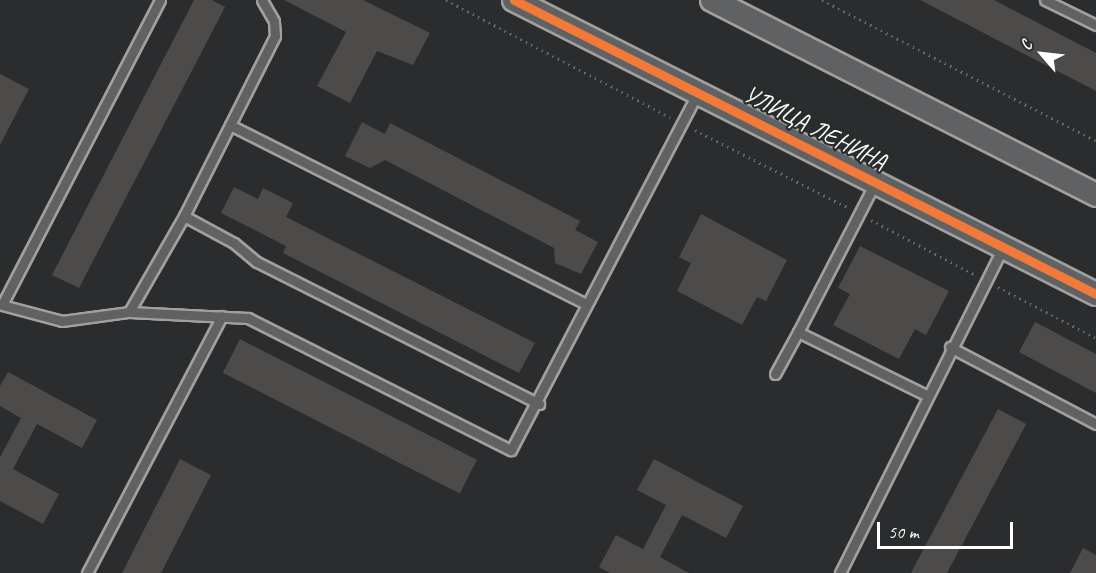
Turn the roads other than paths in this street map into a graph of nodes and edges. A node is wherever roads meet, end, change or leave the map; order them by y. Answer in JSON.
{"nodes":[{"id":1,"x":160,"y":0,"type":"edge"},
{"id":2,"x":514,"y":0,"type":"edge"},
{"id":3,"x":713,"y":0,"type":"edge"},
{"id":4,"x":1045,"y":0,"type":"edge"},
{"id":5,"x":268,"y":3,"type":"edge"},
{"id":6,"x":1096,"y":26,"type":"edge"},
{"id":7,"x":699,"y":91,"type":"junction"},
{"id":8,"x":230,"y":125,"type":"junction"},
{"id":9,"x":876,"y":182,"type":"junction"},
{"id":10,"x":1096,"y":195,"type":"edge"},
{"id":11,"x":184,"y":216,"type":"junction"},
{"id":12,"x":1004,"y":246,"type":"junction"},
{"id":13,"x":1096,"y":294,"type":"edge"},
{"id":14,"x":586,"y":304,"type":"junction"},
{"id":15,"x":1,"y":305,"type":"edge"},
{"id":16,"x":129,"y":312,"type":"junction"},
{"id":17,"x":222,"y":316,"type":"junction"},
{"id":18,"x":798,"y":332,"type":"junction"},
{"id":19,"x":950,"y":347,"type":"junction"},
{"id":20,"x":775,"y":374,"type":"dead end"},
{"id":21,"x":926,"y":395,"type":"junction"},
{"id":22,"x":539,"y":404,"type":"junction"},
{"id":23,"x":1096,"y":424,"type":"edge"},
{"id":24,"x":87,"y":573,"type":"edge"},
{"id":25,"x":840,"y":573,"type":"edge"}],
"edges":[{"from":1,"to":15,"type":"lane"},
{"from":2,"to":7,"type":"street","name":"УЛИЦА ЛЕНИНА"},
{"from":3,"to":10,"type":"street"},
{"from":4,"to":6,"type":"lane"},
{"from":5,"to":8,"type":"lane"},
{"from":7,"to":9,"type":"street","name":"УЛИЦА ЛЕНИНА"},
{"from":7,"to":14,"type":"lane"},
{"from":8,"to":11,"type":"lane"},
{"from":8,"to":14,"type":"lane"},
{"from":9,"to":12,"type":"street","name":"УЛИЦА ЛЕНИНА"},
{"from":9,"to":18,"type":"lane"},
{"from":11,"to":16,"type":"lane"},
{"from":11,"to":22,"type":"lane"},
{"from":12,"to":13,"type":"street","name":"УЛИЦА ЛЕНИНА"},
{"from":12,"to":19,"type":"lane"},
{"from":14,"to":22,"type":"lane"},
{"from":15,"to":16,"type":"lane"},
{"from":16,"to":17,"type":"lane"},
{"from":17,"to":22,"type":"lane"},
{"from":17,"to":24,"type":"lane"},
{"from":18,"to":20,"type":"lane"},
{"from":18,"to":21,"type":"lane"},
{"from":19,"to":21,"type":"lane"},
{"from":19,"to":23,"type":"lane"},
{"from":21,"to":25,"type":"lane"}]}
